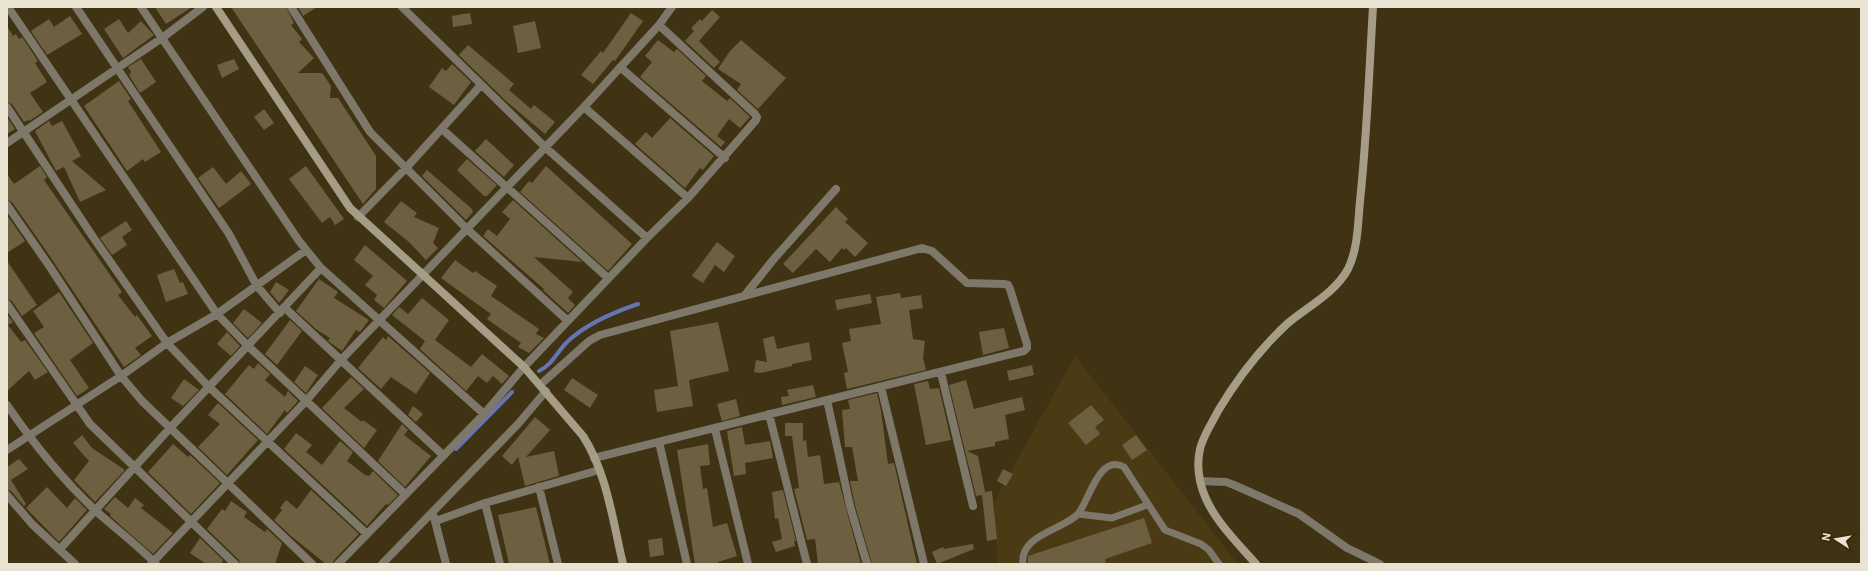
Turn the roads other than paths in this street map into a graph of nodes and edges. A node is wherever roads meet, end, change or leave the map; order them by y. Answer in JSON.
{"nodes":[{"id":1,"x":8,"y":7,"type":"edge"},
{"id":2,"x":76,"y":7,"type":"edge"},
{"id":3,"x":141,"y":7,"type":"edge"},
{"id":4,"x":203,"y":7,"type":"edge"},
{"id":5,"x":216,"y":7,"type":"edge"},
{"id":6,"x":291,"y":7,"type":"edge"},
{"id":7,"x":402,"y":7,"type":"edge"},
{"id":8,"x":672,"y":7,"type":"edge"},
{"id":9,"x":1373,"y":7,"type":"edge"},
{"id":10,"x":659,"y":25,"type":"junction"},
{"id":11,"x":162,"y":38,"type":"junction"},
{"id":12,"x":620,"y":67,"type":"junction"},
{"id":13,"x":117,"y":68,"type":"junction"},
{"id":14,"x":481,"y":85,"type":"junction"},
{"id":15,"x":71,"y":101,"type":"junction"},
{"id":16,"x":7,"y":107,"type":"edge"},
{"id":17,"x":584,"y":107,"type":"junction"},
{"id":18,"x":442,"y":129,"type":"junction"},
{"id":19,"x":24,"y":132,"type":"junction"},
{"id":20,"x":7,"y":143,"type":"edge"},
{"id":21,"x":545,"y":147,"type":"junction"},
{"id":22,"x":725,"y":158,"type":"junction"},
{"id":23,"x":406,"y":168,"type":"junction"},
{"id":24,"x":506,"y":188,"type":"junction"},
{"id":25,"x":836,"y":189,"type":"dead end"},
{"id":26,"x":688,"y":198,"type":"junction"},
{"id":27,"x":7,"y":205,"type":"edge"},
{"id":28,"x":358,"y":217,"type":"junction"},
{"id":29,"x":467,"y":229,"type":"junction"},
{"id":30,"x":647,"y":238,"type":"junction"},
{"id":31,"x":306,"y":250,"type":"junction"},
{"id":32,"x":321,"y":268,"type":"junction"},
{"id":33,"x":424,"y":274,"type":"junction"},
{"id":34,"x":608,"y":278,"type":"junction"},
{"id":35,"x":257,"y":286,"type":"junction"},
{"id":36,"x":745,"y":295,"type":"junction"},
{"id":37,"x":7,"y":304,"type":"edge"},
{"id":38,"x":283,"y":310,"type":"junction"},
{"id":39,"x":217,"y":314,"type":"junction"},
{"id":40,"x":380,"y":321,"type":"junction"},
{"id":41,"x":568,"y":321,"type":"junction"},
{"id":42,"x":167,"y":343,"type":"junction"},
{"id":43,"x":247,"y":345,"type":"junction"},
{"id":44,"x":341,"y":360,"type":"junction"},
{"id":45,"x":524,"y":367,"type":"junction"},
{"id":46,"x":941,"y":373,"type":"junction"},
{"id":47,"x":121,"y":376,"type":"junction"},
{"id":48,"x":540,"y":385,"type":"junction"},
{"id":49,"x":209,"y":387,"type":"junction"},
{"id":50,"x":881,"y":387,"type":"junction"},
{"id":51,"x":546,"y":391,"type":"junction"},
{"id":52,"x":827,"y":400,"type":"junction"},
{"id":53,"x":306,"y":401,"type":"junction"},
{"id":54,"x":7,"y":405,"type":"edge"},
{"id":55,"x":76,"y":406,"type":"junction"},
{"id":56,"x":484,"y":414,"type":"junction"},
{"id":57,"x":769,"y":414,"type":"junction"},
{"id":58,"x":171,"y":427,"type":"junction"},
{"id":59,"x":715,"y":428,"type":"junction"},
{"id":60,"x":28,"y":437,"type":"junction"},
{"id":61,"x":267,"y":442,"type":"junction"},
{"id":62,"x":659,"y":442,"type":"junction"},
{"id":63,"x":7,"y":450,"type":"edge"},
{"id":64,"x":443,"y":455,"type":"junction"},
{"id":65,"x":594,"y":458,"type":"junction"},
{"id":66,"x":134,"y":468,"type":"junction"},
{"id":67,"x":599,"y":470,"type":"junction"},
{"id":68,"x":1200,"y":481,"type":"junction"},
{"id":69,"x":229,"y":483,"type":"junction"},
{"id":70,"x":539,"y":487,"type":"junction"},
{"id":71,"x":406,"y":494,"type":"junction"},
{"id":72,"x":7,"y":495,"type":"edge"},
{"id":73,"x":485,"y":503,"type":"junction"},
{"id":74,"x":1147,"y":505,"type":"junction"},
{"id":75,"x":973,"y":506,"type":"dead end"},
{"id":76,"x":95,"y":510,"type":"junction"},
{"id":77,"x":432,"y":513,"type":"junction"},
{"id":78,"x":1078,"y":514,"type":"junction"},
{"id":79,"x":436,"y":521,"type":"junction"},
{"id":80,"x":192,"y":522,"type":"junction"},
{"id":81,"x":367,"y":534,"type":"junction"},
{"id":82,"x":60,"y":549,"type":"junction"},
{"id":83,"x":154,"y":563,"type":"edge"},
{"id":84,"x":384,"y":563,"type":"edge"},
{"id":85,"x":75,"y":564,"type":"edge"},
{"id":86,"x":235,"y":564,"type":"edge"},
{"id":87,"x":312,"y":564,"type":"edge"},
{"id":88,"x":338,"y":564,"type":"edge"},
{"id":89,"x":446,"y":564,"type":"edge"},
{"id":90,"x":500,"y":564,"type":"edge"},
{"id":91,"x":558,"y":564,"type":"edge"},
{"id":92,"x":623,"y":564,"type":"edge"},
{"id":93,"x":687,"y":564,"type":"edge"},
{"id":94,"x":748,"y":564,"type":"edge"},
{"id":95,"x":807,"y":564,"type":"edge"},
{"id":96,"x":867,"y":564,"type":"edge"},
{"id":97,"x":924,"y":564,"type":"edge"},
{"id":98,"x":1023,"y":564,"type":"edge"},
{"id":99,"x":1219,"y":564,"type":"edge"},
{"id":100,"x":1256,"y":564,"type":"edge"},
{"id":101,"x":1380,"y":564,"type":"edge"}],
"edges":[{"from":1,"to":15,"type":"street"},
{"from":2,"to":13,"type":"street"},
{"from":3,"to":11,"type":"street"},
{"from":4,"to":11,"type":"street"},
{"from":5,"to":28,"type":"street"},
{"from":6,"to":23,"type":"street"},
{"from":7,"to":14,"type":"street"},
{"from":8,"to":10,"type":"street"},
{"from":9,"to":68,"type":"street"},
{"from":10,"to":12,"type":"street"},
{"from":10,"to":22,"type":"street"},
{"from":11,"to":13,"type":"street"},
{"from":11,"to":31,"type":"street"},
{"from":12,"to":17,"type":"street"},
{"from":12,"to":22,"type":"street"},
{"from":13,"to":15,"type":"street"},
{"from":13,"to":35,"type":"street"},
{"from":14,"to":18,"type":"street"},
{"from":14,"to":21,"type":"street"},
{"from":15,"to":19,"type":"street"},
{"from":15,"to":39,"type":"street"},
{"from":16,"to":19,"type":"street"},
{"from":17,"to":21,"type":"street"},
{"from":17,"to":26,"type":"street"},
{"from":18,"to":23,"type":"street"},
{"from":18,"to":24,"type":"street"},
{"from":19,"to":20,"type":"street"},
{"from":19,"to":42,"type":"street"},
{"from":21,"to":24,"type":"street"},
{"from":21,"to":30,"type":"street"},
{"from":22,"to":26,"type":"street"},
{"from":23,"to":28,"type":"street"},
{"from":23,"to":29,"type":"street"},
{"from":24,"to":29,"type":"street"},
{"from":24,"to":34,"type":"street"},
{"from":25,"to":36,"type":"street"},
{"from":26,"to":30,"type":"street"},
{"from":27,"to":47,"type":"street"},
{"from":28,"to":33,"type":"street"},
{"from":29,"to":33,"type":"street"},
{"from":29,"to":41,"type":"street"},
{"from":30,"to":34,"type":"street"},
{"from":31,"to":32,"type":"street"},
{"from":31,"to":35,"type":"street"},
{"from":32,"to":38,"type":"street"},
{"from":32,"to":40,"type":"street"},
{"from":33,"to":40,"type":"street"},
{"from":33,"to":45,"type":"street"},
{"from":34,"to":41,"type":"street"},
{"from":35,"to":38,"type":"street"},
{"from":35,"to":39,"type":"street"},
{"from":36,"to":46,"type":"street"},
{"from":36,"to":48,"type":"street"},
{"from":37,"to":55,"type":"street"},
{"from":38,"to":43,"type":"street"},
{"from":38,"to":44,"type":"street"},
{"from":39,"to":42,"type":"street"},
{"from":39,"to":43,"type":"street"},
{"from":40,"to":44,"type":"street"},
{"from":40,"to":56,"type":"street"},
{"from":41,"to":45,"type":"street"},
{"from":42,"to":47,"type":"street"},
{"from":42,"to":49,"type":"street"},
{"from":43,"to":49,"type":"street"},
{"from":43,"to":53,"type":"street"},
{"from":44,"to":53,"type":"street"},
{"from":44,"to":64,"type":"street"},
{"from":45,"to":48,"type":"street"},
{"from":45,"to":56,"type":"street"},
{"from":46,"to":50,"type":"street"},
{"from":46,"to":75,"type":"street"},
{"from":47,"to":55,"type":"street"},
{"from":47,"to":58,"type":"street"},
{"from":48,"to":51,"type":"street"},
{"from":49,"to":58,"type":"street"},
{"from":49,"to":61,"type":"street"},
{"from":50,"to":52,"type":"street"},
{"from":50,"to":97,"type":"street"},
{"from":51,"to":65,"type":"street"},
{"from":51,"to":77,"type":"street"},
{"from":52,"to":57,"type":"street"},
{"from":52,"to":96,"type":"street"},
{"from":53,"to":61,"type":"street"},
{"from":53,"to":71,"type":"street"},
{"from":54,"to":60,"type":"street"},
{"from":55,"to":60,"type":"street"},
{"from":55,"to":66,"type":"street"},
{"from":56,"to":64,"type":"street"},
{"from":57,"to":59,"type":"street"},
{"from":57,"to":95,"type":"street"},
{"from":58,"to":66,"type":"street"},
{"from":58,"to":69,"type":"street"},
{"from":59,"to":62,"type":"street"},
{"from":59,"to":94,"type":"street"},
{"from":60,"to":63,"type":"street"},
{"from":60,"to":76,"type":"street"},
{"from":61,"to":69,"type":"street"},
{"from":61,"to":81,"type":"street"},
{"from":62,"to":65,"type":"street"},
{"from":62,"to":93,"type":"street"},
{"from":64,"to":71,"type":"street"},
{"from":65,"to":67,"type":"street"},
{"from":66,"to":76,"type":"street"},
{"from":66,"to":80,"type":"street"},
{"from":67,"to":70,"type":"street"},
{"from":67,"to":92,"type":"street"},
{"from":68,"to":100,"type":"street"},
{"from":68,"to":101,"type":"street"},
{"from":69,"to":80,"type":"street"},
{"from":69,"to":87,"type":"street"},
{"from":70,"to":73,"type":"street"},
{"from":70,"to":91,"type":"street"},
{"from":71,"to":81,"type":"street"},
{"from":72,"to":82,"type":"street"},
{"from":73,"to":79,"type":"street"},
{"from":73,"to":90,"type":"street"},
{"from":74,"to":78,"type":"lane"},
{"from":74,"to":78,"type":"lane"},
{"from":74,"to":99,"type":"lane"},
{"from":76,"to":82,"type":"street"},
{"from":76,"to":83,"type":"street"},
{"from":77,"to":79,"type":"street"},
{"from":77,"to":84,"type":"street"},
{"from":78,"to":98,"type":"lane"},
{"from":79,"to":89,"type":"street"},
{"from":80,"to":83,"type":"street"},
{"from":80,"to":86,"type":"street"},
{"from":81,"to":88,"type":"street"},
{"from":82,"to":85,"type":"street"}]}
